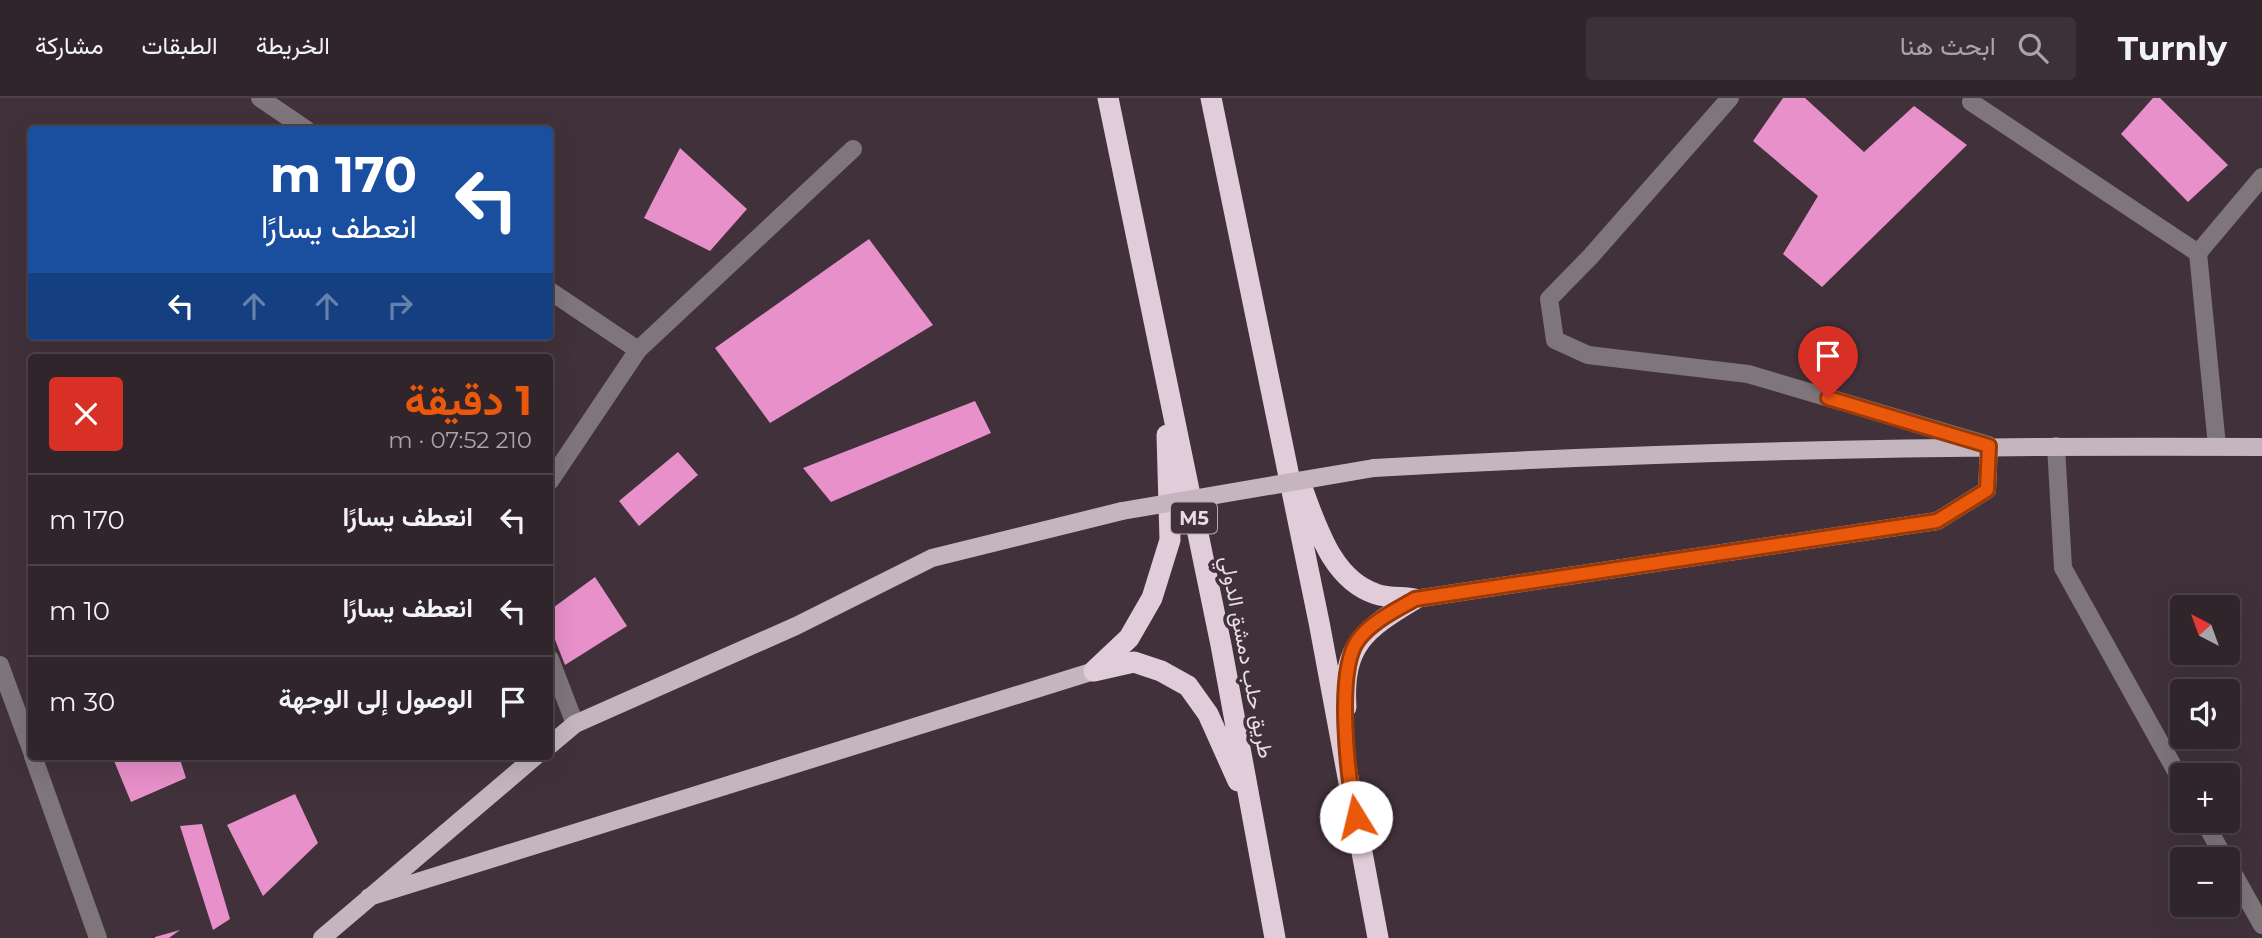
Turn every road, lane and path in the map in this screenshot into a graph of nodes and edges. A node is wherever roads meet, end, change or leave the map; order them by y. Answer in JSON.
{"nodes":[{"id":1,"x":260,"y":98,"type":"edge"},
{"id":2,"x":1108,"y":98,"type":"edge"},
{"id":3,"x":1211,"y":98,"type":"edge"},
{"id":4,"x":1730,"y":98,"type":"edge"},
{"id":5,"x":1971,"y":103,"type":"dead end"},
{"id":6,"x":301,"y":126,"type":"edge"},
{"id":7,"x":853,"y":149,"type":"dead end"},
{"id":8,"x":2262,"y":177,"type":"edge"},
{"id":9,"x":2198,"y":253,"type":"junction"},
{"id":10,"x":553,"y":293,"type":"edge"},
{"id":11,"x":638,"y":350,"type":"junction"},
{"id":12,"x":1166,"y":380,"type":"junction"},
{"id":13,"x":1280,"y":432,"type":"junction"},
{"id":14,"x":1989,"y":446,"type":"junction"},
{"id":15,"x":2056,"y":446,"type":"junction"},
{"id":16,"x":2217,"y":446,"type":"junction"},
{"id":17,"x":2262,"y":447,"type":"edge"},
{"id":18,"x":553,"y":477,"type":"edge"},
{"id":19,"x":1415,"y":599,"type":"junction"},
{"id":20,"x":0,"y":665,"type":"edge"},
{"id":21,"x":553,"y":667,"type":"edge"},
{"id":22,"x":1094,"y":671,"type":"junction"},
{"id":23,"x":575,"y":724,"type":"junction"},
{"id":24,"x":553,"y":742,"type":"edge"},
{"id":25,"x":28,"y":743,"type":"edge"},
{"id":26,"x":34,"y":760,"type":"edge"},
{"id":27,"x":531,"y":760,"type":"edge"},
{"id":28,"x":2171,"y":763,"type":"edge"},
{"id":29,"x":1351,"y":793,"type":"junction"},
{"id":30,"x":1252,"y":811,"type":"junction"},
{"id":31,"x":2240,"y":886,"type":"edge"},
{"id":32,"x":369,"y":897,"type":"junction"},
{"id":33,"x":2262,"y":925,"type":"edge"},
{"id":34,"x":99,"y":938,"type":"edge"},
{"id":35,"x":322,"y":938,"type":"edge"},
{"id":36,"x":1275,"y":938,"type":"edge"},
{"id":37,"x":1378,"y":938,"type":"edge"}],
"edges":[{"from":1,"to":6,"type":"street"},
{"from":2,"to":12,"type":"highway","name":"طريق حلب دمشق الدولي","number":"M5"},
{"from":3,"to":13,"type":"highway"},
{"from":4,"to":14,"type":"street"},
{"from":5,"to":9,"type":"street"},
{"from":7,"to":11,"type":"street"},
{"from":8,"to":9,"type":"street"},
{"from":9,"to":16,"type":"street"},
{"from":10,"to":11,"type":"street"},
{"from":11,"to":18,"type":"street"},
{"from":12,"to":22,"type":"highway"},
{"from":12,"to":30,"type":"highway","name":"طريق حلب دمشق الدولي","number":"M5"},
{"from":13,"to":19,"type":"highway"},
{"from":13,"to":29,"type":"highway"},
{"from":14,"to":15,"type":"main road"},
{"from":14,"to":19,"type":"main road"},
{"from":14,"to":23,"type":"main road","bridge":true},
{"from":15,"to":16,"type":"main road"},
{"from":15,"to":28,"type":"street"},
{"from":16,"to":17,"type":"main road"},
{"from":19,"to":29,"type":"highway"},
{"from":20,"to":25,"type":"street"},
{"from":21,"to":23,"type":"street"},
{"from":22,"to":30,"type":"highway"},
{"from":22,"to":32,"type":"main road"},
{"from":23,"to":24,"type":"main road"},
{"from":26,"to":34,"type":"street"},
{"from":27,"to":32,"type":"main road"},
{"from":29,"to":37,"type":"highway"},
{"from":30,"to":36,"type":"highway","name":"طريق حلب دمشق الدولي","number":"M5"},
{"from":31,"to":33,"type":"street"},
{"from":32,"to":35,"type":"main road"}]}
